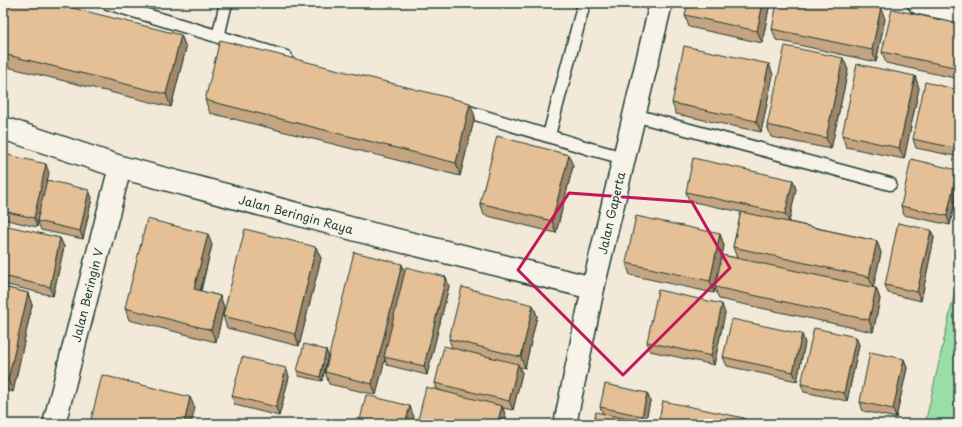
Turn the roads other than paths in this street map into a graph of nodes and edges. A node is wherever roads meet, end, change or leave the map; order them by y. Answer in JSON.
{"nodes":[{"id":1,"x":107,"y":3,"type":"edge"},
{"id":2,"x":226,"y":3,"type":"edge"},
{"id":3,"x":584,"y":3,"type":"edge"},
{"id":4,"x":661,"y":3,"type":"edge"},
{"id":5,"x":919,"y":3,"type":"edge"},
{"id":6,"x":959,"y":11,"type":"edge"},
{"id":7,"x":218,"y":37,"type":"junction"},
{"id":8,"x":301,"y":62,"type":"edge"},
{"id":9,"x":451,"y":106,"type":"edge"},
{"id":10,"x":634,"y":115,"type":"junction"},
{"id":11,"x":3,"y":128,"type":"edge"},
{"id":12,"x":549,"y":136,"type":"junction"},
{"id":13,"x":624,"y":158,"type":"junction"},
{"id":14,"x":120,"y":166,"type":"junction"},
{"id":15,"x":890,"y":184,"type":"dead end"},
{"id":16,"x":593,"y":288,"type":"junction"},
{"id":17,"x":54,"y":424,"type":"edge"},
{"id":18,"x":565,"y":424,"type":"edge"}],
"edges":[{"from":1,"to":7,"type":"lane"},
{"from":2,"to":7,"type":"lane"},
{"from":3,"to":12,"type":"lane"},
{"from":4,"to":10,"type":"street","name":"Jalan Gaperta"},
{"from":5,"to":6,"type":"street"},
{"from":7,"to":8,"type":"lane"},
{"from":9,"to":12,"type":"lane"},
{"from":10,"to":13,"type":"street","name":"Jalan Gaperta"},
{"from":10,"to":15,"type":"lane"},
{"from":11,"to":14,"type":"street","name":"Jalan Beringin Raya"},
{"from":12,"to":13,"type":"lane"},
{"from":13,"to":16,"type":"street","name":"Jalan Gaperta"},
{"from":14,"to":16,"type":"street","name":"Jalan Beringin Raya"},
{"from":14,"to":17,"type":"street","name":"Jalan Beringin V"},
{"from":16,"to":18,"type":"street","name":"Jalan Gaperta"}]}
